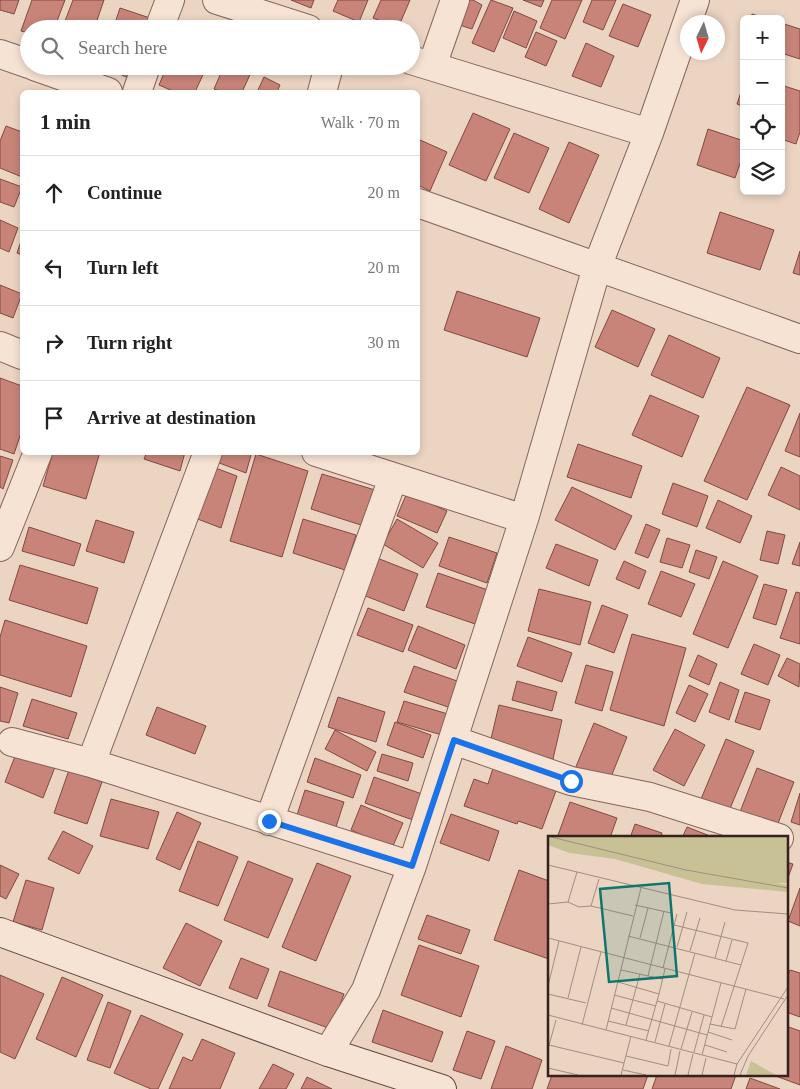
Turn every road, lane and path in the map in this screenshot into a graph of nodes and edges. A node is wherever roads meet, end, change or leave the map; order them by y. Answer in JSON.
{"nodes":[{"id":1,"x":170,"y":0,"type":"edge"},
{"id":2,"x":217,"y":0,"type":"edge"},
{"id":3,"x":455,"y":0,"type":"edge"},
{"id":4,"x":695,"y":0,"type":"edge"},
{"id":5,"x":163,"y":20,"type":"edge"},
{"id":6,"x":280,"y":20,"type":"edge"},
{"id":7,"x":0,"y":54,"type":"edge"},
{"id":8,"x":20,"y":61,"type":"edge"},
{"id":9,"x":422,"y":63,"type":"edge"},
{"id":10,"x":60,"y":75,"type":"edge"},
{"id":11,"x":143,"y":75,"type":"edge"},
{"id":12,"x":327,"y":75,"type":"edge"},
{"id":13,"x":102,"y":90,"type":"edge"},
{"id":14,"x":138,"y":90,"type":"edge"},
{"id":15,"x":323,"y":90,"type":"edge"},
{"id":16,"x":649,"y":133,"type":"junction"},
{"id":17,"x":420,"y":204,"type":"edge"},
{"id":18,"x":597,"y":267,"type":"junction"},
{"id":19,"x":800,"y":339,"type":"edge"},
{"id":20,"x":0,"y":346,"type":"edge"},
{"id":21,"x":20,"y":354,"type":"edge"},
{"id":22,"x":37,"y":455,"type":"edge"},
{"id":23,"x":207,"y":455,"type":"edge"},
{"id":24,"x":325,"y":455,"type":"edge"},
{"id":25,"x":394,"y":478,"type":"junction"},
{"id":26,"x":524,"y":519,"type":"junction"},
{"id":27,"x":0,"y":547,"type":"edge"},
{"id":28,"x":454,"y":740,"type":"junction"},
{"id":29,"x":12,"y":742,"type":"dead end"},
{"id":30,"x":90,"y":763,"type":"junction"},
{"id":31,"x":269,"y":821,"type":"junction"},
{"id":32,"x":773,"y":836,"type":"edge"},
{"id":33,"x":412,"y":866,"type":"junction"},
{"id":34,"x":0,"y":932,"type":"edge"},
{"id":35,"x":328,"y":1052,"type":"junction"},
{"id":36,"x":442,"y":1089,"type":"edge"}],
"edges":[{"from":1,"to":5,"type":"street"},
{"from":2,"to":6,"type":"street"},
{"from":3,"to":9,"type":"street"},
{"from":4,"to":16,"type":"street"},
{"from":7,"to":8,"type":"street"},
{"from":9,"to":16,"type":"street"},
{"from":10,"to":13,"type":"street"},
{"from":11,"to":14,"type":"street"},
{"from":12,"to":15,"type":"street"},
{"from":16,"to":18,"type":"street"},
{"from":17,"to":18,"type":"street"},
{"from":18,"to":19,"type":"street"},
{"from":18,"to":26,"type":"street"},
{"from":20,"to":21,"type":"street"},
{"from":22,"to":27,"type":"street"},
{"from":23,"to":30,"type":"street"},
{"from":24,"to":25,"type":"street"},
{"from":25,"to":26,"type":"street"},
{"from":25,"to":31,"type":"street"},
{"from":26,"to":28,"type":"street"},
{"from":28,"to":32,"type":"street"},
{"from":28,"to":33,"type":"street"},
{"from":29,"to":30,"type":"street"},
{"from":30,"to":31,"type":"street"},
{"from":31,"to":33,"type":"street"},
{"from":33,"to":35,"type":"street"},
{"from":34,"to":35,"type":"street"},
{"from":35,"to":36,"type":"street"}]}
